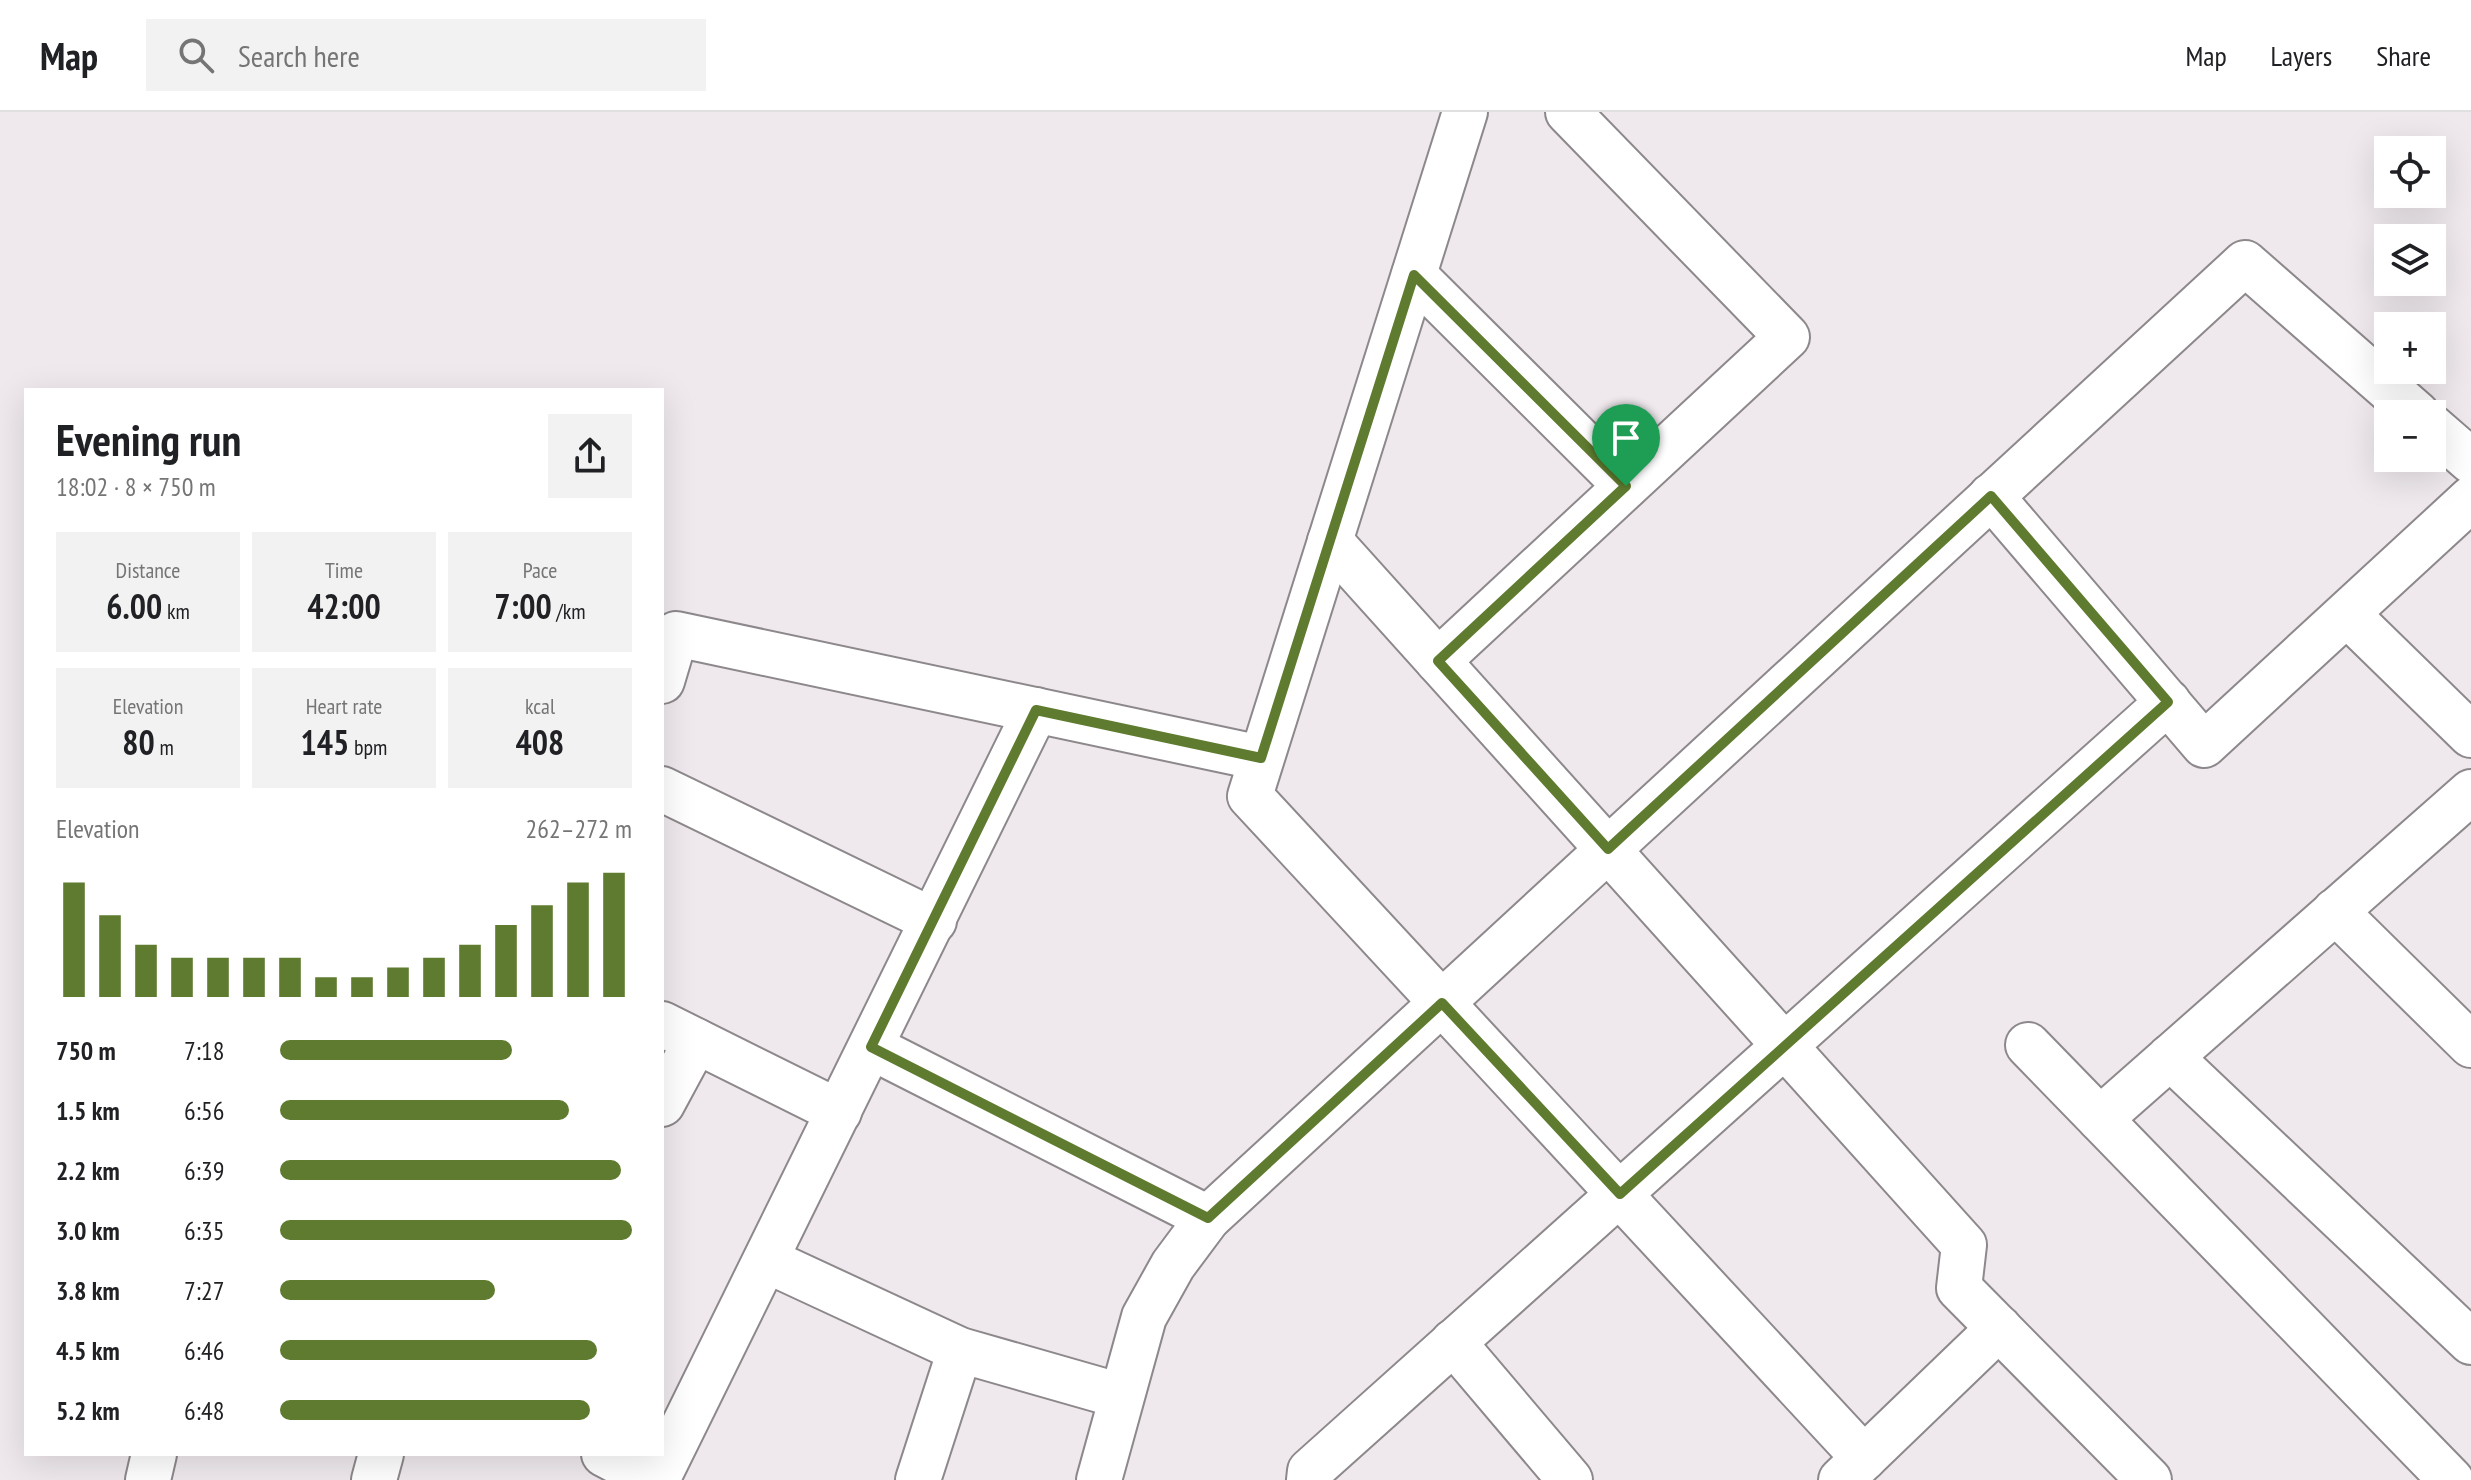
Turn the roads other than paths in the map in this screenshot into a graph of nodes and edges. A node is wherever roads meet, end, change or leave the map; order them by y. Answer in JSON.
{"nodes":[{"id":1,"x":1465,"y":112,"type":"edge"},
{"id":2,"x":1568,"y":112,"type":"edge"},
{"id":3,"x":1414,"y":275,"type":"junction"},
{"id":4,"x":2401,"y":400,"type":"edge"},
{"id":5,"x":2446,"y":439,"type":"edge"},
{"id":6,"x":2471,"y":461,"type":"edge"},
{"id":7,"x":1626,"y":486,"type":"junction"},
{"id":8,"x":1991,"y":496,"type":"junction"},
{"id":9,"x":2471,"y":499,"type":"edge"},
{"id":10,"x":1330,"y":541,"type":"junction"},
{"id":11,"x":2347,"y":614,"type":"junction"},
{"id":12,"x":1438,"y":661,"type":"junction"},
{"id":13,"x":664,"y":674,"type":"edge"},
{"id":14,"x":2168,"y":702,"type":"junction"},
{"id":15,"x":1036,"y":710,"type":"junction"},
{"id":16,"x":2471,"y":735,"type":"edge"},
{"id":17,"x":1261,"y":758,"type":"junction"},
{"id":18,"x":664,"y":790,"type":"edge"},
{"id":19,"x":2471,"y":792,"type":"edge"},
{"id":20,"x":1608,"y":849,"type":"junction"},
{"id":21,"x":2335,"y":911,"type":"junction"},
{"id":22,"x":934,"y":921,"type":"junction"},
{"id":23,"x":1442,"y":1003,"type":"junction"},
{"id":24,"x":679,"y":1033,"type":"edge"},
{"id":25,"x":1785,"y":1045,"type":"junction"},
{"id":26,"x":2028,"y":1045,"type":"dead end"},
{"id":27,"x":2471,"y":1045,"type":"edge"},
{"id":28,"x":871,"y":1047,"type":"junction"},
{"id":29,"x":2170,"y":1057,"type":"junction"},
{"id":30,"x":664,"y":1096,"type":"edge"},
{"id":31,"x":839,"y":1112,"type":"junction"},
{"id":32,"x":2100,"y":1119,"type":"junction"},
{"id":33,"x":1620,"y":1194,"type":"junction"},
{"id":34,"x":1208,"y":1218,"type":"junction"},
{"id":35,"x":766,"y":1260,"type":"junction"},
{"id":36,"x":1999,"y":1328,"type":"junction"},
{"id":37,"x":1453,"y":1342,"type":"junction"},
{"id":38,"x":2471,"y":1342,"type":"edge"},
{"id":39,"x":960,"y":1350,"type":"junction"},
{"id":40,"x":1121,"y":1396,"type":"junction"},
{"id":41,"x":154,"y":1456,"type":"edge"},
{"id":42,"x":380,"y":1456,"type":"edge"},
{"id":43,"x":608,"y":1456,"type":"edge"},
{"id":44,"x":1853,"y":1469,"type":"edge"},
{"id":45,"x":148,"y":1480,"type":"edge"},
{"id":46,"x":374,"y":1480,"type":"edge"},
{"id":47,"x":655,"y":1480,"type":"edge"},
{"id":48,"x":918,"y":1480,"type":"edge"},
{"id":49,"x":1099,"y":1480,"type":"edge"},
{"id":50,"x":1309,"y":1480,"type":"edge"},
{"id":51,"x":1570,"y":1480,"type":"edge"},
{"id":52,"x":2149,"y":1480,"type":"edge"},
{"id":53,"x":2451,"y":1480,"type":"edge"}],
"edges":[{"from":1,"to":3,"type":"street"},
{"from":2,"to":7,"type":"street"},
{"from":3,"to":7,"type":"street"},
{"from":3,"to":10,"type":"street"},
{"from":4,"to":8,"type":"street"},
{"from":5,"to":6,"type":"street"},
{"from":7,"to":12,"type":"street"},
{"from":8,"to":14,"type":"street"},
{"from":8,"to":20,"type":"street"},
{"from":9,"to":11,"type":"street"},
{"from":10,"to":12,"type":"street"},
{"from":10,"to":17,"type":"street"},
{"from":11,"to":14,"type":"street"},
{"from":11,"to":16,"type":"street"},
{"from":12,"to":20,"type":"street"},
{"from":13,"to":15,"type":"street"},
{"from":14,"to":25,"type":"street"},
{"from":15,"to":17,"type":"street"},
{"from":15,"to":22,"type":"street"},
{"from":17,"to":23,"type":"street"},
{"from":18,"to":22,"type":"street"},
{"from":19,"to":21,"type":"street"},
{"from":20,"to":23,"type":"street"},
{"from":20,"to":25,"type":"street"},
{"from":21,"to":27,"type":"street"},
{"from":21,"to":29,"type":"street"},
{"from":22,"to":28,"type":"street"},
{"from":23,"to":33,"type":"street"},
{"from":23,"to":34,"type":"street"},
{"from":24,"to":30,"type":"street"},
{"from":24,"to":31,"type":"street"},
{"from":25,"to":33,"type":"street"},
{"from":25,"to":36,"type":"street"},
{"from":26,"to":32,"type":"street"},
{"from":28,"to":31,"type":"street"},
{"from":28,"to":34,"type":"street"},
{"from":29,"to":32,"type":"street"},
{"from":29,"to":38,"type":"street"},
{"from":31,"to":35,"type":"street"},
{"from":32,"to":53,"type":"street"},
{"from":33,"to":37,"type":"street"},
{"from":33,"to":44,"type":"street"},
{"from":34,"to":40,"type":"street"},
{"from":35,"to":39,"type":"street"},
{"from":35,"to":47,"type":"street"},
{"from":36,"to":44,"type":"street"},
{"from":36,"to":52,"type":"street"},
{"from":37,"to":50,"type":"street"},
{"from":37,"to":51,"type":"street"},
{"from":39,"to":40,"type":"street"},
{"from":39,"to":48,"type":"street"},
{"from":40,"to":49,"type":"street"},
{"from":41,"to":45,"type":"street"},
{"from":42,"to":46,"type":"street"},
{"from":43,"to":47,"type":"street"}]}
